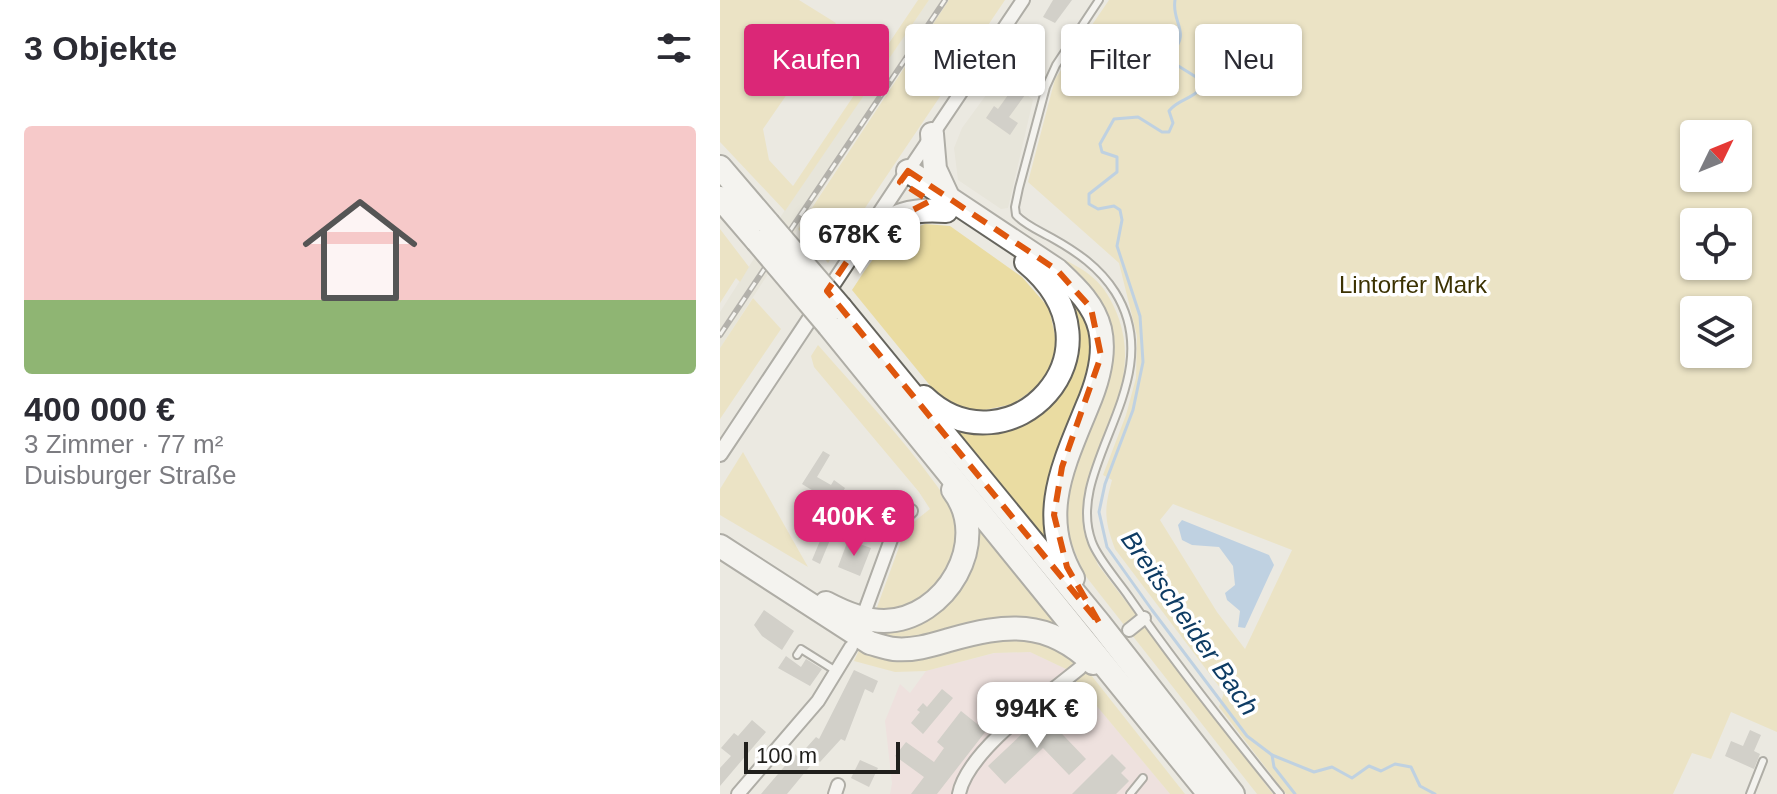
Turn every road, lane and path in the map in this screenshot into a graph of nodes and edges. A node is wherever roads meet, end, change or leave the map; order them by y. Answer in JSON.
{"nodes":[{"id":1,"x":1023,"y":0,"type":"edge"},
{"id":2,"x":1099,"y":0,"type":"edge"},
{"id":3,"x":932,"y":134,"type":"junction"},
{"id":4,"x":720,"y":167,"type":"edge"},
{"id":5,"x":904,"y":176,"type":"junction"},
{"id":6,"x":720,"y":198,"type":"edge"},
{"id":7,"x":947,"y":205,"type":"junction"},
{"id":8,"x":762,"y":232,"type":"junction"},
{"id":9,"x":865,"y":235,"type":"junction"},
{"id":10,"x":835,"y":317,"type":"junction"},
{"id":11,"x":917,"y":432,"type":"junction"},
{"id":12,"x":720,"y":454,"type":"edge"},
{"id":13,"x":911,"y":511,"type":"dead end"},
{"id":14,"x":720,"y":532,"type":"edge"},
{"id":15,"x":724,"y":550,"type":"edge"},
{"id":16,"x":866,"y":608,"type":"dead end"},
{"id":17,"x":1144,"y":618,"type":"junction"},
{"id":18,"x":1100,"y":624,"type":"junction"},
{"id":19,"x":1129,"y":630,"type":"dead end"},
{"id":20,"x":851,"y":647,"type":"dead end"},
{"id":21,"x":797,"y":655,"type":"dead end"},
{"id":22,"x":1080,"y":668,"type":"dead end"},
{"id":23,"x":836,"y":671,"type":"junction"},
{"id":24,"x":1149,"y":718,"type":"junction"},
{"id":25,"x":1763,"y":761,"type":"dead end"},
{"id":26,"x":1143,"y":778,"type":"dead end"},
{"id":27,"x":738,"y":794,"type":"edge"},
{"id":28,"x":959,"y":794,"type":"edge"},
{"id":29,"x":1130,"y":794,"type":"edge"},
{"id":30,"x":1209,"y":794,"type":"edge"},
{"id":31,"x":1233,"y":794,"type":"edge"},
{"id":32,"x":1280,"y":794,"type":"edge"},
{"id":33,"x":1750,"y":794,"type":"edge"}],
"edges":[{"from":1,"to":3,"type":"street"},
{"from":2,"to":17,"type":"lane"},
{"from":3,"to":5,"type":"street"},
{"from":3,"to":7,"type":"highway"},
{"from":4,"to":8,"type":"highway"},
{"from":5,"to":7,"type":"highway"},
{"from":5,"to":9,"type":"street"},
{"from":6,"to":8,"type":"highway"},
{"from":7,"to":9,"type":"highway"},
{"from":7,"to":10,"type":"highway"},
{"from":7,"to":18,"type":"highway"},
{"from":8,"to":10,"type":"highway","bridge":true},
{"from":9,"to":12,"type":"street"},
{"from":10,"to":11,"type":"highway"},
{"from":10,"to":18,"type":"highway"},
{"from":11,"to":14,"type":"highway"},
{"from":11,"to":24,"type":"highway"},
{"from":13,"to":16,"type":"street"},
{"from":15,"to":24,"type":"highway"},
{"from":17,"to":19,"type":"street"},
{"from":17,"to":32,"type":"lane"},
{"from":18,"to":31,"type":"highway"},
{"from":20,"to":23,"type":"street"},
{"from":21,"to":23,"type":"lane"},
{"from":22,"to":28,"type":"street"},
{"from":23,"to":27,"type":"street"},
{"from":24,"to":30,"type":"highway"},
{"from":25,"to":33,"type":"lane"},
{"from":26,"to":29,"type":"lane"}]}
